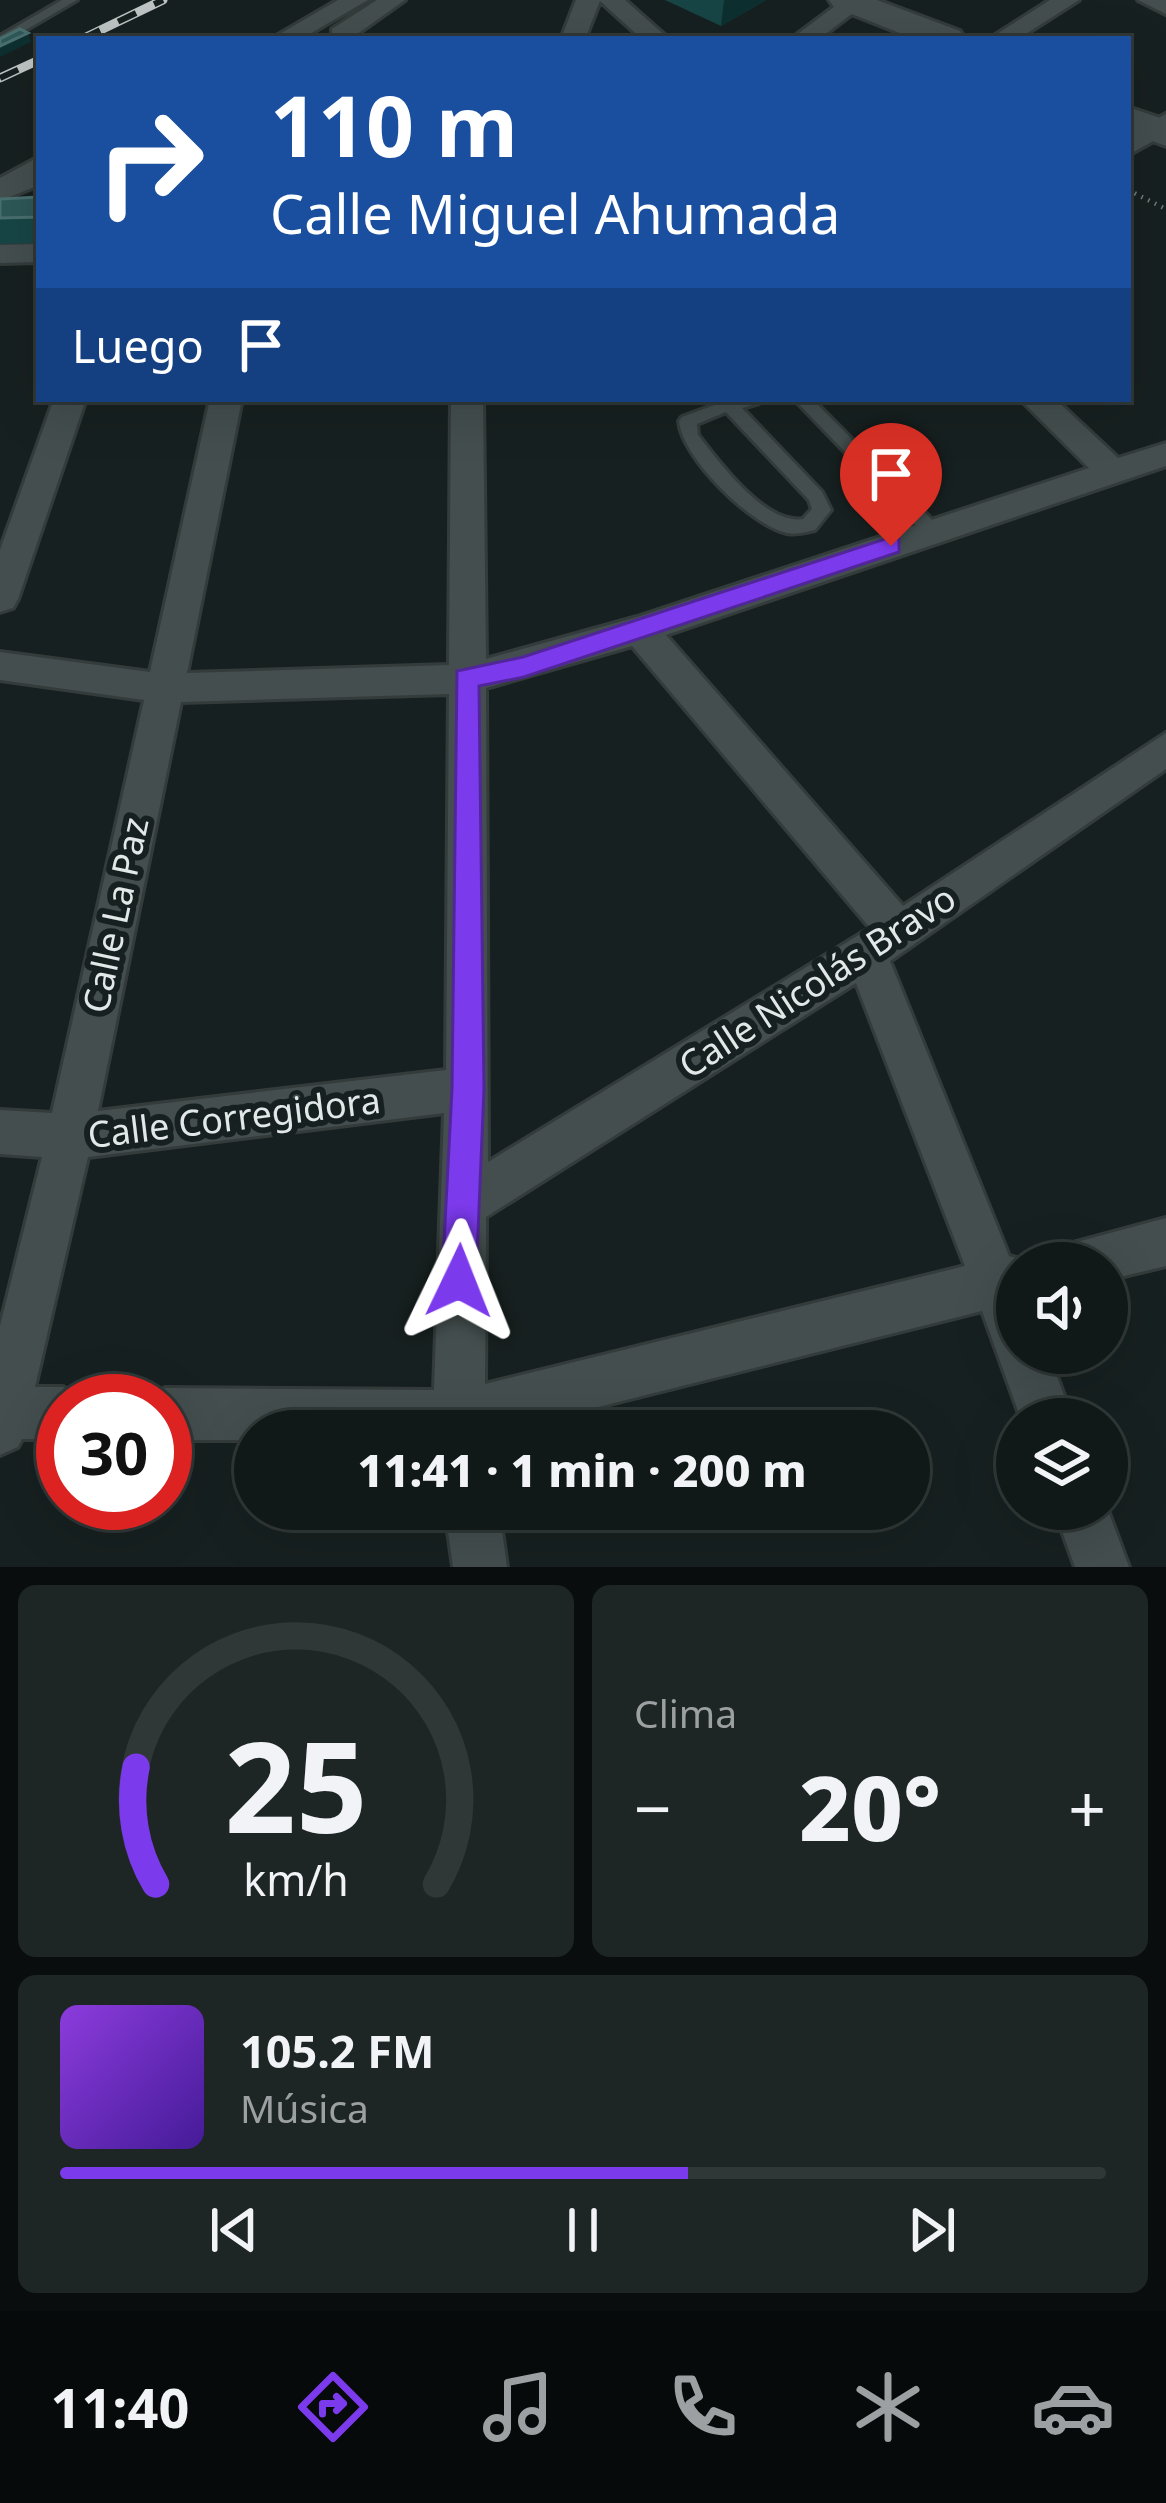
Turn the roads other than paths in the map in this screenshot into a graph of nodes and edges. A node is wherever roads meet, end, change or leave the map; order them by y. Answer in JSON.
{"nodes":[{"id":1,"x":71,"y":0,"type":"edge"},
{"id":2,"x":356,"y":0,"type":"edge"},
{"id":3,"x":393,"y":0,"type":"edge"},
{"id":4,"x":588,"y":0,"type":"edge"},
{"id":5,"x":611,"y":0,"type":"edge"},
{"id":6,"x":1067,"y":0,"type":"edge"},
{"id":7,"x":1150,"y":0,"type":"edge"},
{"id":8,"x":870,"y":5,"type":"edge"},
{"id":9,"x":1166,"y":7,"type":"edge"},
{"id":10,"x":334,"y":33,"type":"edge"},
{"id":11,"x":574,"y":36,"type":"edge"},
{"id":12,"x":653,"y":36,"type":"edge"},
{"id":13,"x":809,"y":36,"type":"edge"},
{"id":14,"x":940,"y":36,"type":"edge"},
{"id":15,"x":1005,"y":36,"type":"edge"},
{"id":16,"x":0,"y":41,"type":"edge"},
{"id":17,"x":36,"y":160,"type":"edge"},
{"id":18,"x":36,"y":161,"type":"edge"},
{"id":19,"x":0,"y":171,"type":"edge"},
{"id":20,"x":36,"y":176,"type":"edge"},
{"id":21,"x":0,"y":184,"type":"edge"},
{"id":22,"x":0,"y":194,"type":"edge"},
{"id":23,"x":36,"y":253,"type":"edge"},
{"id":24,"x":0,"y":254,"type":"edge"},
{"id":25,"x":69,"y":402,"type":"edge"},
{"id":26,"x":225,"y":402,"type":"edge"},
{"id":27,"x":467,"y":402,"type":"edge"},
{"id":28,"x":743,"y":402,"type":"edge"},
{"id":29,"x":805,"y":402,"type":"edge"},
{"id":30,"x":1039,"y":402,"type":"edge"},
{"id":31,"x":730,"y":406,"type":"junction"},
{"id":32,"x":1166,"y":454,"type":"edge"},
{"id":33,"x":1112,"y":471,"type":"junction"},
{"id":34,"x":933,"y":532,"type":"junction"},
{"id":35,"x":0,"y":599,"type":"edge"},
{"id":36,"x":640,"y":630,"type":"junction"},
{"id":37,"x":0,"y":666,"type":"edge"},
{"id":38,"x":466,"y":679,"type":"junction"},
{"id":39,"x":162,"y":688,"type":"junction"},
{"id":40,"x":1166,"y":749,"type":"edge"},
{"id":41,"x":883,"y":942,"type":"junction"},
{"id":42,"x":468,"y":1089,"type":"junction"},
{"id":43,"x":0,"y":1132,"type":"edge"},
{"id":44,"x":70,"y":1137,"type":"junction"},
{"id":45,"x":462,"y":1205,"type":"junction"},
{"id":46,"x":1166,"y":1242,"type":"edge"},
{"id":47,"x":996,"y":1250,"type":"edge"},
{"id":48,"x":1128,"y":1251,"type":"edge"},
{"id":49,"x":996,"y":1283,"type":"edge"},
{"id":50,"x":460,"y":1410,"type":"edge"},
{"id":51,"x":513,"y":1410,"type":"edge"},
{"id":52,"x":36,"y":1415,"type":"edge"},
{"id":53,"x":192,"y":1415,"type":"edge"},
{"id":54,"x":234,"y":1416,"type":"edge"},
{"id":55,"x":2,"y":1418,"type":"edge"},
{"id":56,"x":475,"y":1530,"type":"edge"},
{"id":57,"x":1089,"y":1530,"type":"edge"},
{"id":58,"x":480,"y":1567,"type":"edge"},
{"id":59,"x":1102,"y":1567,"type":"edge"}],
"edges":[{"from":1,"to":16,"type":"lane"},
{"from":2,"to":10,"type":"street"},
{"from":3,"to":10,"type":"street"},
{"from":4,"to":11,"type":"street"},
{"from":5,"to":12,"type":"street"},
{"from":6,"to":15,"type":"street"},
{"from":7,"to":9,"type":"street"},
{"from":8,"to":13,"type":"street"},
{"from":8,"to":14,"type":"main road"},
{"from":17,"to":19,"type":"street"},
{"from":18,"to":21,"type":"lane"},
{"from":20,"to":22,"type":"street"},
{"from":23,"to":24,"type":"street"},
{"from":25,"to":35,"type":"street"},
{"from":26,"to":39,"type":"street","name":"Calle La Paz"},
{"from":27,"to":38,"type":"street"},
{"from":28,"to":31,"type":"lane"},
{"from":29,"to":34,"type":"lane"},
{"from":30,"to":33,"type":"street"},
{"from":31,"to":31,"type":"lane"},
{"from":32,"to":33,"type":"street"},
{"from":33,"to":34,"type":"street"},
{"from":34,"to":36,"type":"street"},
{"from":36,"to":38,"type":"street"},
{"from":36,"to":41,"type":"street"},
{"from":37,"to":39,"type":"street"},
{"from":38,"to":39,"type":"street"},
{"from":38,"to":42,"type":"street"},
{"from":39,"to":44,"type":"street","name":"Calle La Paz"},
{"from":40,"to":41,"type":"street","name":"Calle Nicolás Bravo"},
{"from":41,"to":45,"type":"street","name":"Calle Nicolás Bravo"},
{"from":41,"to":47,"type":"street"},
{"from":42,"to":44,"type":"street","name":"Calle Corregidora"},
{"from":42,"to":45,"type":"street"},
{"from":43,"to":44,"type":"street","name":"Calle Corregidora"},
{"from":44,"to":55,"type":"street","name":"Calle La Paz"},
{"from":45,"to":50,"type":"street"},
{"from":46,"to":48,"type":"street"},
{"from":49,"to":51,"type":"street"},
{"from":52,"to":55,"type":"street"},
{"from":53,"to":54,"type":"street"},
{"from":56,"to":58,"type":"street"},
{"from":57,"to":59,"type":"street"}]}
